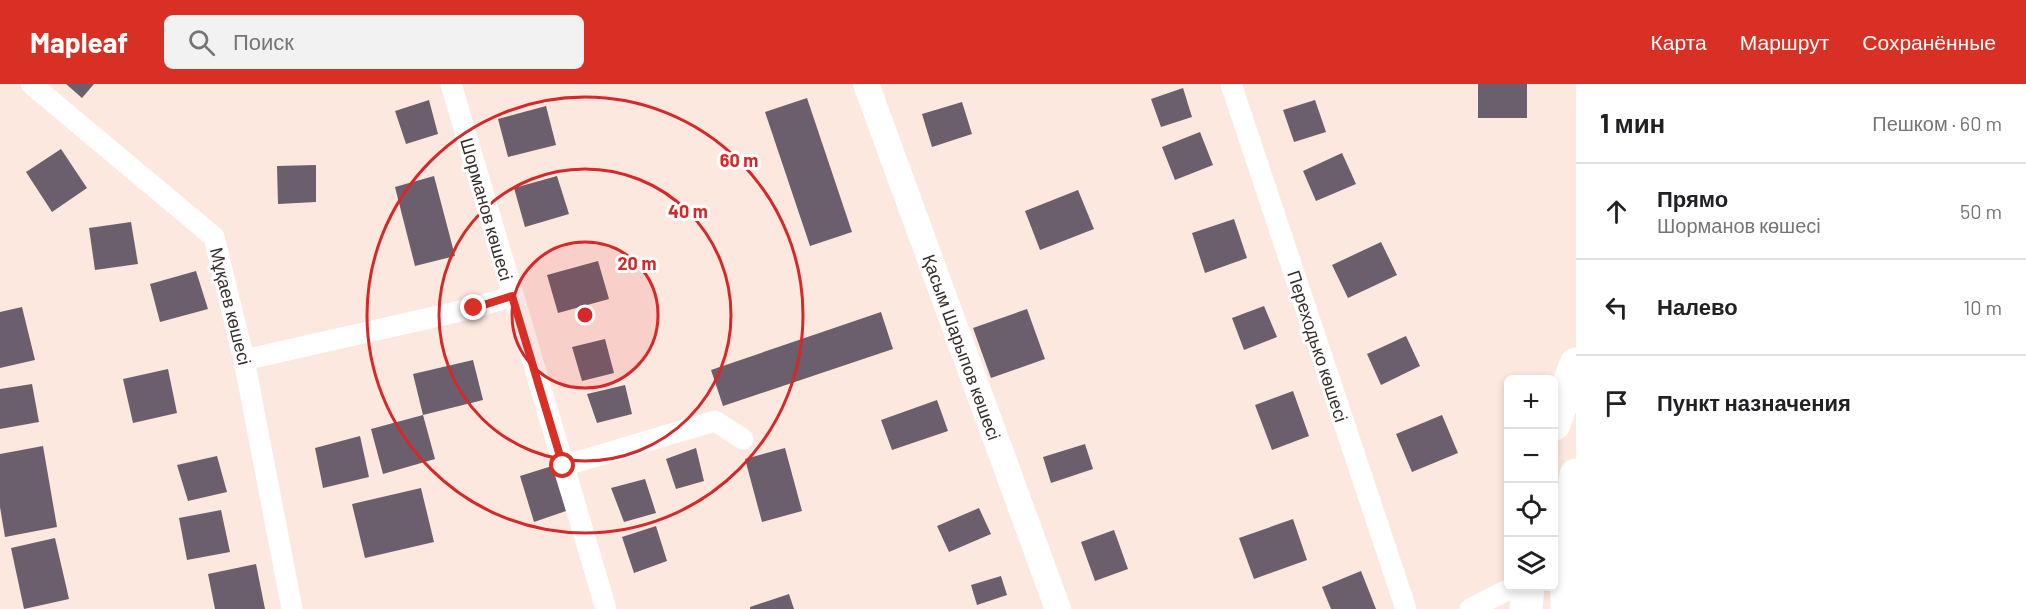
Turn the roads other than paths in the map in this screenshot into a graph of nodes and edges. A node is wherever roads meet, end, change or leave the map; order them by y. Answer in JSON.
{"nodes":[{"id":1,"x":31,"y":84,"type":"edge"},
{"id":2,"x":451,"y":84,"type":"edge"},
{"id":3,"x":866,"y":84,"type":"edge"},
{"id":4,"x":1231,"y":84,"type":"edge"},
{"id":5,"x":512,"y":296,"type":"junction"},
{"id":6,"x":244,"y":360,"type":"junction"},
{"id":7,"x":1576,"y":364,"type":"edge"},
{"id":8,"x":1558,"y":413,"type":"edge"},
{"id":9,"x":743,"y":439,"type":"dead end"},
{"id":10,"x":563,"y":466,"type":"junction"},
{"id":11,"x":1576,"y":475,"type":"edge"},
{"id":12,"x":1505,"y":591,"type":"edge"},
{"id":13,"x":1528,"y":591,"type":"edge"},
{"id":14,"x":292,"y":609,"type":"edge"},
{"id":15,"x":606,"y":609,"type":"edge"},
{"id":16,"x":1058,"y":609,"type":"edge"},
{"id":17,"x":1406,"y":609,"type":"edge"},
{"id":18,"x":1470,"y":609,"type":"edge"},
{"id":19,"x":1526,"y":609,"type":"edge"},
{"id":20,"x":1567,"y":609,"type":"edge"}],
"edges":[{"from":1,"to":6,"type":"street","name":"Мұқаев көшесі"},
{"from":2,"to":5,"type":"street","name":"Шорманов көшесі"},
{"from":3,"to":16,"type":"street","name":"Қасым Шарыпов көшесі"},
{"from":4,"to":17,"type":"street","name":"Переходько көшесі"},
{"from":5,"to":6,"type":"street"},
{"from":5,"to":10,"type":"street","name":"Шорманов көшесі"},
{"from":6,"to":14,"type":"street","name":"Мұқаев көшесі"},
{"from":7,"to":8,"type":"main road"},
{"from":9,"to":10,"type":"street"},
{"from":10,"to":15,"type":"street","name":"Шорманов көшесі"},
{"from":11,"to":20,"type":"main road"},
{"from":12,"to":18,"type":"street"},
{"from":13,"to":19,"type":"main road"}]}
